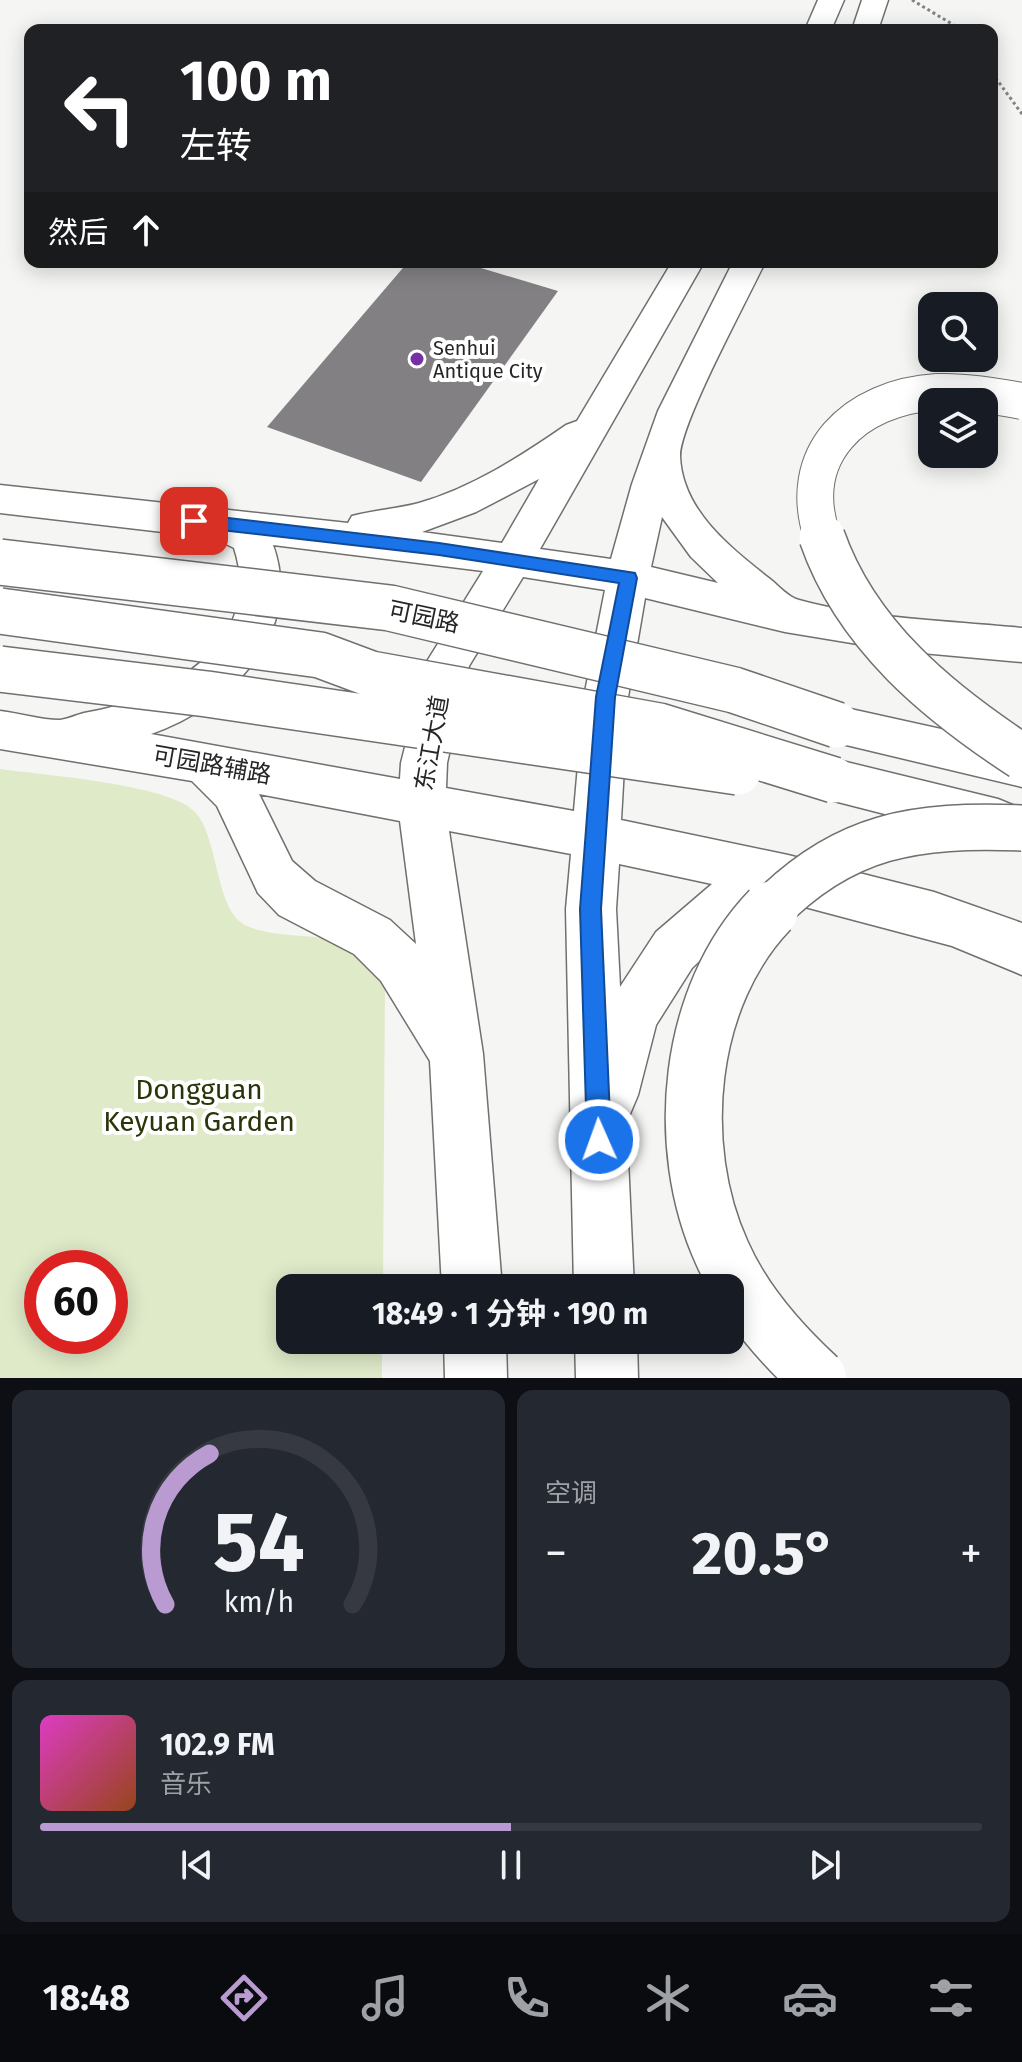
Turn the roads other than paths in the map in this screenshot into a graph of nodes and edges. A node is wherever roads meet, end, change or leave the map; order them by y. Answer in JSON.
{"nodes":[{"id":1,"x":831,"y":0,"type":"edge"},
{"id":2,"x":875,"y":0,"type":"edge"},
{"id":3,"x":821,"y":24,"type":"edge"},
{"id":4,"x":867,"y":24,"type":"edge"},
{"id":5,"x":685,"y":268,"type":"edge"},
{"id":6,"x":746,"y":268,"type":"edge"},
{"id":7,"x":1022,"y":401,"type":"edge"},
{"id":8,"x":597,"y":421,"type":"junction"},
{"id":9,"x":661,"y":453,"type":"junction"},
{"id":10,"x":0,"y":499,"type":"edge"},
{"id":11,"x":218,"y":523,"type":"junction"},
{"id":12,"x":297,"y":532,"type":"junction"},
{"id":13,"x":511,"y":561,"type":"junction"},
{"id":14,"x":0,"y":562,"type":"edge"},
{"id":15,"x":629,"y":578,"type":"junction"},
{"id":16,"x":0,"y":611,"type":"edge"},
{"id":17,"x":785,"y":615,"type":"junction"},
{"id":18,"x":1019,"y":645,"type":"edge"},
{"id":19,"x":320,"y":655,"type":"junction"},
{"id":20,"x":0,"y":669,"type":"edge"},
{"id":21,"x":837,"y":725,"type":"junction"},
{"id":22,"x":0,"y":730,"type":"edge"},
{"id":23,"x":51,"y":738,"type":"junction"},
{"id":24,"x":1022,"y":757,"type":"edge"},
{"id":25,"x":204,"y":763,"type":"junction"},
{"id":26,"x":1022,"y":767,"type":"edge"},
{"id":27,"x":834,"y":780,"type":"junction"},
{"id":28,"x":422,"y":805,"type":"junction"},
{"id":29,"x":1022,"y":828,"type":"edge"},
{"id":30,"x":596,"y":837,"type":"junction"},
{"id":31,"x":788,"y":878,"type":"junction"},
{"id":32,"x":1022,"y":950,"type":"edge"},
{"id":33,"x":456,"y":1054,"type":"junction"},
{"id":34,"x":599,"y":1140,"type":"junction"},
{"id":35,"x":471,"y":1274,"type":"edge"},
{"id":36,"x":604,"y":1274,"type":"edge"},
{"id":37,"x":475,"y":1354,"type":"edge"},
{"id":38,"x":606,"y":1354,"type":"edge"},
{"id":39,"x":476,"y":1378,"type":"edge"},
{"id":40,"x":607,"y":1378,"type":"edge"},
{"id":41,"x":818,"y":1378,"type":"edge"}],
"edges":[{"from":1,"to":3,"type":"main road"},
{"from":2,"to":4,"type":"main road"},
{"from":5,"to":8,"type":"main road","name":"东江大道"},
{"from":6,"to":9,"type":"main road"},
{"from":7,"to":24,"type":"main road","bridge":true},
{"from":8,"to":12,"type":"main road"},
{"from":8,"to":13,"type":"main road","name":"东江大道"},
{"from":9,"to":15,"type":"main road"},
{"from":9,"to":17,"type":"main road"},
{"from":10,"to":11,"type":"main road"},
{"from":11,"to":12,"type":"main road"},
{"from":11,"to":23,"type":"main road"},
{"from":12,"to":13,"type":"main road"},
{"from":13,"to":15,"type":"main road"},
{"from":13,"to":28,"type":"main road","name":"东江大道"},
{"from":14,"to":21,"type":"main road","name":"可园路","bridge":true},
{"from":15,"to":17,"type":"main road"},
{"from":15,"to":30,"type":"main road"},
{"from":16,"to":19,"type":"main road","name":"可园路","bridge":true},
{"from":17,"to":18,"type":"main road"},
{"from":19,"to":21,"type":"main road","name":"可园路","bridge":true},
{"from":19,"to":27,"type":"main road","name":"可园路","bridge":true},
{"from":20,"to":27,"type":"main road","name":"可园路","bridge":true},
{"from":21,"to":26,"type":"main road","name":"可园路"},
{"from":22,"to":23,"type":"main road","name":"可园路辅路"},
{"from":23,"to":25,"type":"main road","name":"可园路辅路"},
{"from":25,"to":28,"type":"main road","name":"可园路辅路"},
{"from":25,"to":33,"type":"main road"},
{"from":27,"to":29,"type":"main road","name":"可园路","bridge":true},
{"from":28,"to":30,"type":"main road","name":"可园路辅路"},
{"from":28,"to":33,"type":"main road","name":"东江大道"},
{"from":29,"to":41,"type":"main road","bridge":true},
{"from":30,"to":31,"type":"main road","name":"可园路辅路"},
{"from":30,"to":34,"type":"main road"},
{"from":31,"to":32,"type":"main road","name":"可园路辅路"},
{"from":31,"to":34,"type":"main road"},
{"from":33,"to":35,"type":"main road","name":"东江大道"},
{"from":34,"to":36,"type":"main road"},
{"from":37,"to":39,"type":"main road"},
{"from":38,"to":40,"type":"main road"}]}
